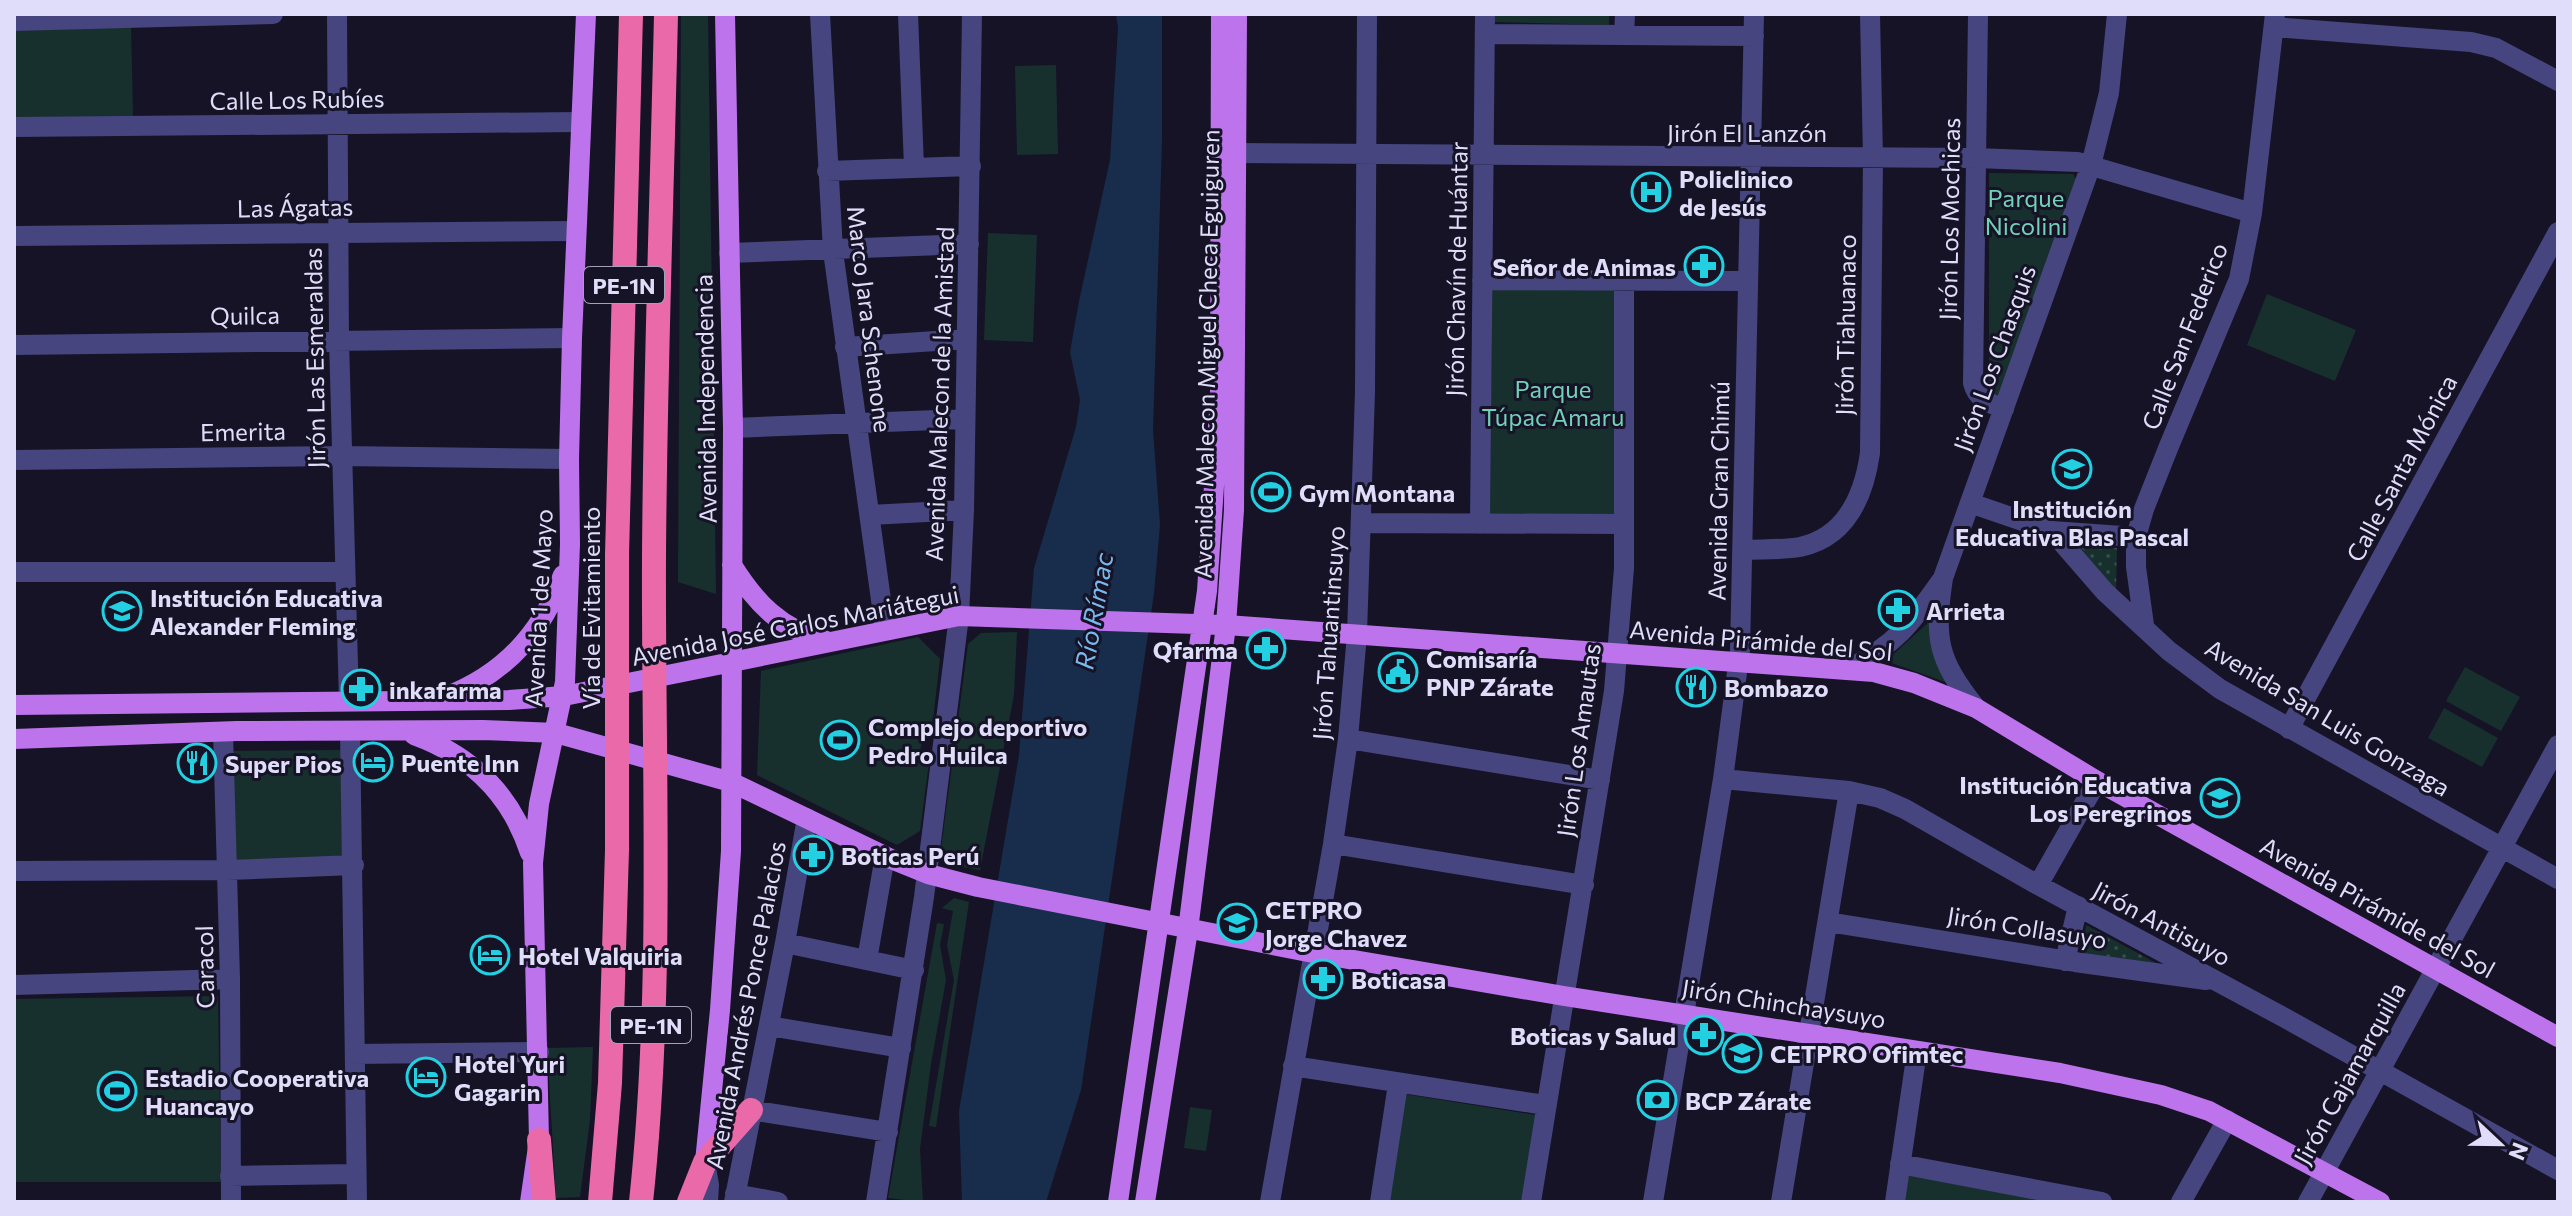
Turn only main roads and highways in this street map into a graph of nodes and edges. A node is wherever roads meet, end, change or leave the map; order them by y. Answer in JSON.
{"nodes":[{"id":1,"x":586,"y":14,"type":"edge"},
{"id":2,"x":631,"y":14,"type":"edge"},
{"id":3,"x":666,"y":14,"type":"edge"},
{"id":4,"x":725,"y":14,"type":"edge"},
{"id":5,"x":1221,"y":14,"type":"edge"},
{"id":6,"x":1237,"y":14,"type":"edge"},
{"id":7,"x":570,"y":544,"type":"junction"},
{"id":8,"x":732,"y":565,"type":"junction"},
{"id":9,"x":1194,"y":623,"type":"junction"},
{"id":10,"x":1226,"y":625,"type":"junction"},
{"id":11,"x":828,"y":641,"type":"junction"},
{"id":12,"x":731,"y":663,"type":"junction"},
{"id":13,"x":564,"y":696,"type":"junction"},
{"id":14,"x":435,"y":701,"type":"junction"},
{"id":15,"x":14,"y":705,"type":"edge"},
{"id":16,"x":391,"y":730,"type":"junction"},
{"id":17,"x":556,"y":733,"type":"junction"},
{"id":18,"x":14,"y":739,"type":"edge"},
{"id":19,"x":731,"y":782,"type":"junction"},
{"id":20,"x":533,"y":863,"type":"junction"},
{"id":21,"x":1150,"y":923,"type":"junction"},
{"id":22,"x":1188,"y":930,"type":"junction"},
{"id":23,"x":2558,"y":1037,"type":"edge"},
{"id":24,"x":751,"y":1110,"type":"road end"},
{"id":25,"x":539,"y":1140,"type":"junction"},
{"id":26,"x":705,"y":1162,"type":"junction"},
{"id":27,"x":530,"y":1202,"type":"edge"},
{"id":28,"x":544,"y":1202,"type":"edge"},
{"id":29,"x":600,"y":1202,"type":"edge"},
{"id":30,"x":641,"y":1202,"type":"edge"},
{"id":31,"x":689,"y":1202,"type":"edge"},
{"id":32,"x":1118,"y":1202,"type":"edge"},
{"id":33,"x":1145,"y":1202,"type":"edge"},
{"id":34,"x":2380,"y":1202,"type":"edge"}],
"edges":[{"from":1,"to":7,"type":"main road","name":"Avenida 1 de Mayo"},
{"from":2,"to":29,"type":"highway","name":"Vía de Evitamiento","number":"PE-1N"},
{"from":3,"to":30,"type":"highway","number":"PE-1N"},
{"from":4,"to":8,"type":"main road","name":"Avenida Independencia"},
{"from":5,"to":9,"type":"main road","name":"Avenida Malecon Miguel Checa Eguiguren"},
{"from":6,"to":10,"type":"main road","name":"Avenida Malecon Miguel Checa Eguiguren"},
{"from":7,"to":13,"type":"main road","name":"Avenida 1 de Mayo"},
{"from":7,"to":14,"type":"main road"},
{"from":8,"to":11,"type":"main road"},
{"from":8,"to":12,"type":"main road","name":"Avenida Independencia"},
{"from":9,"to":10,"type":"main road","name":"Avenida Pirámide del Sol"},
{"from":9,"to":11,"type":"main road","name":"Avenida José Carlos Mariátegui"},
{"from":9,"to":21,"type":"main road","name":"Avenida Malecon Miguel Checa Eguiguren"},
{"from":10,"to":22,"type":"main road","name":"Avenida Malecon Miguel Checa Eguiguren"},
{"from":10,"to":23,"type":"main road","name":"Avenida Pirámide del Sol"},
{"from":11,"to":12,"type":"main road","name":"Avenida José Carlos Mariátegui"},
{"from":12,"to":13,"type":"main road","name":"Avenida José Carlos Mariátegui"},
{"from":12,"to":19,"type":"main road","name":"Avenida Independencia"},
{"from":13,"to":14,"type":"main road","name":"Avenida José Carlos Mariátegui"},
{"from":13,"to":17,"type":"main road","name":"Avenida 1 de Mayo"},
{"from":14,"to":15,"type":"main road","name":"Avenida José Carlos Mariátegui"},
{"from":16,"to":17,"type":"main road"},
{"from":16,"to":18,"type":"main road"},
{"from":16,"to":20,"type":"main road"},
{"from":17,"to":19,"type":"main road"},
{"from":17,"to":20,"type":"main road","name":"Avenida 1 de Mayo"},
{"from":19,"to":21,"type":"main road"},
{"from":19,"to":26,"type":"main road","name":"Avenida Independencia"},
{"from":20,"to":25,"type":"main road","name":"Avenida 1 de Mayo"},
{"from":21,"to":22,"type":"main road","name":"Jirón Chinchaysuyo"},
{"from":21,"to":32,"type":"main road","name":"Avenida Malecon Miguel Checa Eguiguren"},
{"from":22,"to":33,"type":"main road","name":"Avenida Malecon Miguel Checa Eguiguren"},
{"from":22,"to":34,"type":"main road","name":"Jirón Chinchaysuyo"},
{"from":24,"to":26,"type":"highway"},
{"from":25,"to":27,"type":"main road","name":"Avenida 1 de Mayo"},
{"from":25,"to":28,"type":"highway"},
{"from":26,"to":31,"type":"highway"}]}
